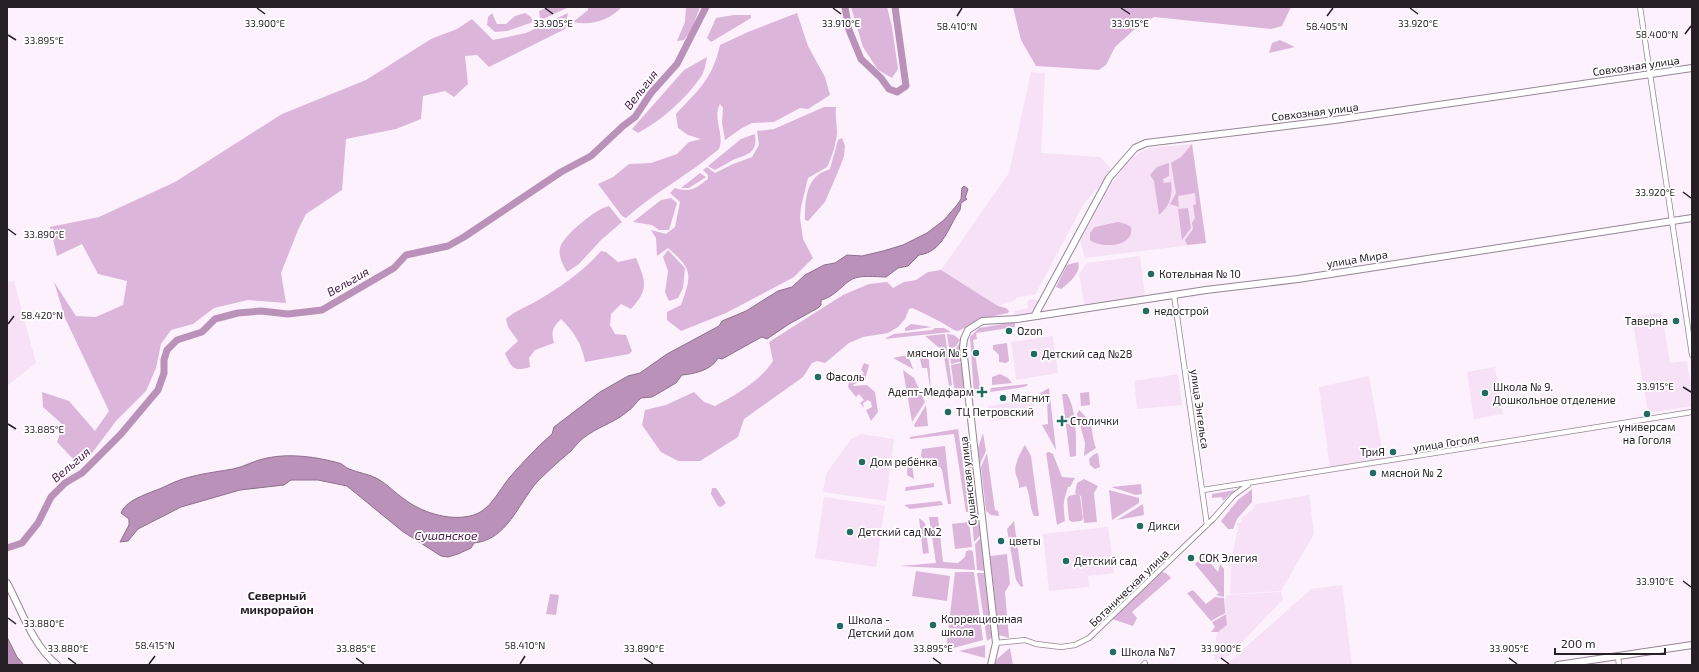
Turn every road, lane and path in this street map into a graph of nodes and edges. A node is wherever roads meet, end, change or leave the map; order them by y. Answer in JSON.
{"nodes":[{"id":1,"x":1640,"y":7,"type":"edge"},
{"id":2,"x":1692,"y":68,"type":"edge"},
{"id":3,"x":1649,"y":75,"type":"junction"},
{"id":4,"x":1692,"y":218,"type":"edge"},
{"id":5,"x":1672,"y":221,"type":"junction"},
{"id":6,"x":1174,"y":295,"type":"junction"},
{"id":7,"x":1036,"y":315,"type":"junction"},
{"id":8,"x":1024,"y":317,"type":"joint"},
{"id":9,"x":1692,"y":355,"type":"edge"},
{"id":10,"x":1692,"y":412,"type":"edge"},
{"id":11,"x":1249,"y":484,"type":"junction"},
{"id":12,"x":1203,"y":490,"type":"junction"},
{"id":13,"x":1207,"y":525,"type":"junction"},
{"id":14,"x":7,"y":583,"type":"edge"},
{"id":15,"x":996,"y":643,"type":"junction"},
{"id":16,"x":1692,"y":645,"type":"edge"},
{"id":17,"x":1618,"y":657,"type":"junction"},
{"id":18,"x":58,"y":665,"type":"edge"},
{"id":19,"x":991,"y":665,"type":"edge"},
{"id":20,"x":1558,"y":665,"type":"edge"},
{"id":21,"x":1619,"y":665,"type":"edge"}],
"edges":[{"from":1,"to":3,"type":"street"},
{"from":2,"to":3,"type":"main road","name":"Совхозная улица"},
{"from":3,"to":5,"type":"street"},
{"from":3,"to":7,"type":"main road","name":"Совхозная улица"},
{"from":4,"to":5,"type":"main road","name":"улица Мира"},
{"from":5,"to":6,"type":"main road","name":"улица Мира"},
{"from":5,"to":9,"type":"street"},
{"from":6,"to":7,"type":"main road","name":"улица Мира"},
{"from":6,"to":12,"type":"street","name":"улица Энгельса"},
{"from":7,"to":8,"type":"main road","name":"улица Мира"},
{"from":8,"to":15,"type":"main road","name":"Сушанская улица"},
{"from":10,"to":11,"type":"street","name":"улица Гоголя"},
{"from":11,"to":12,"type":"street","name":"улица Гоголя"},
{"from":11,"to":13,"type":"street","name":"Ботаническая улица"},
{"from":12,"to":13,"type":"street","name":"улица Энгельса"},
{"from":13,"to":15,"type":"street","name":"Ботаническая улица"},
{"from":14,"to":18,"type":"main road"},
{"from":15,"to":19,"type":"main road","name":"Сушанская улица"},
{"from":16,"to":17,"type":"main road"},
{"from":17,"to":20,"type":"main road"},
{"from":17,"to":21,"type":"street"}]}
